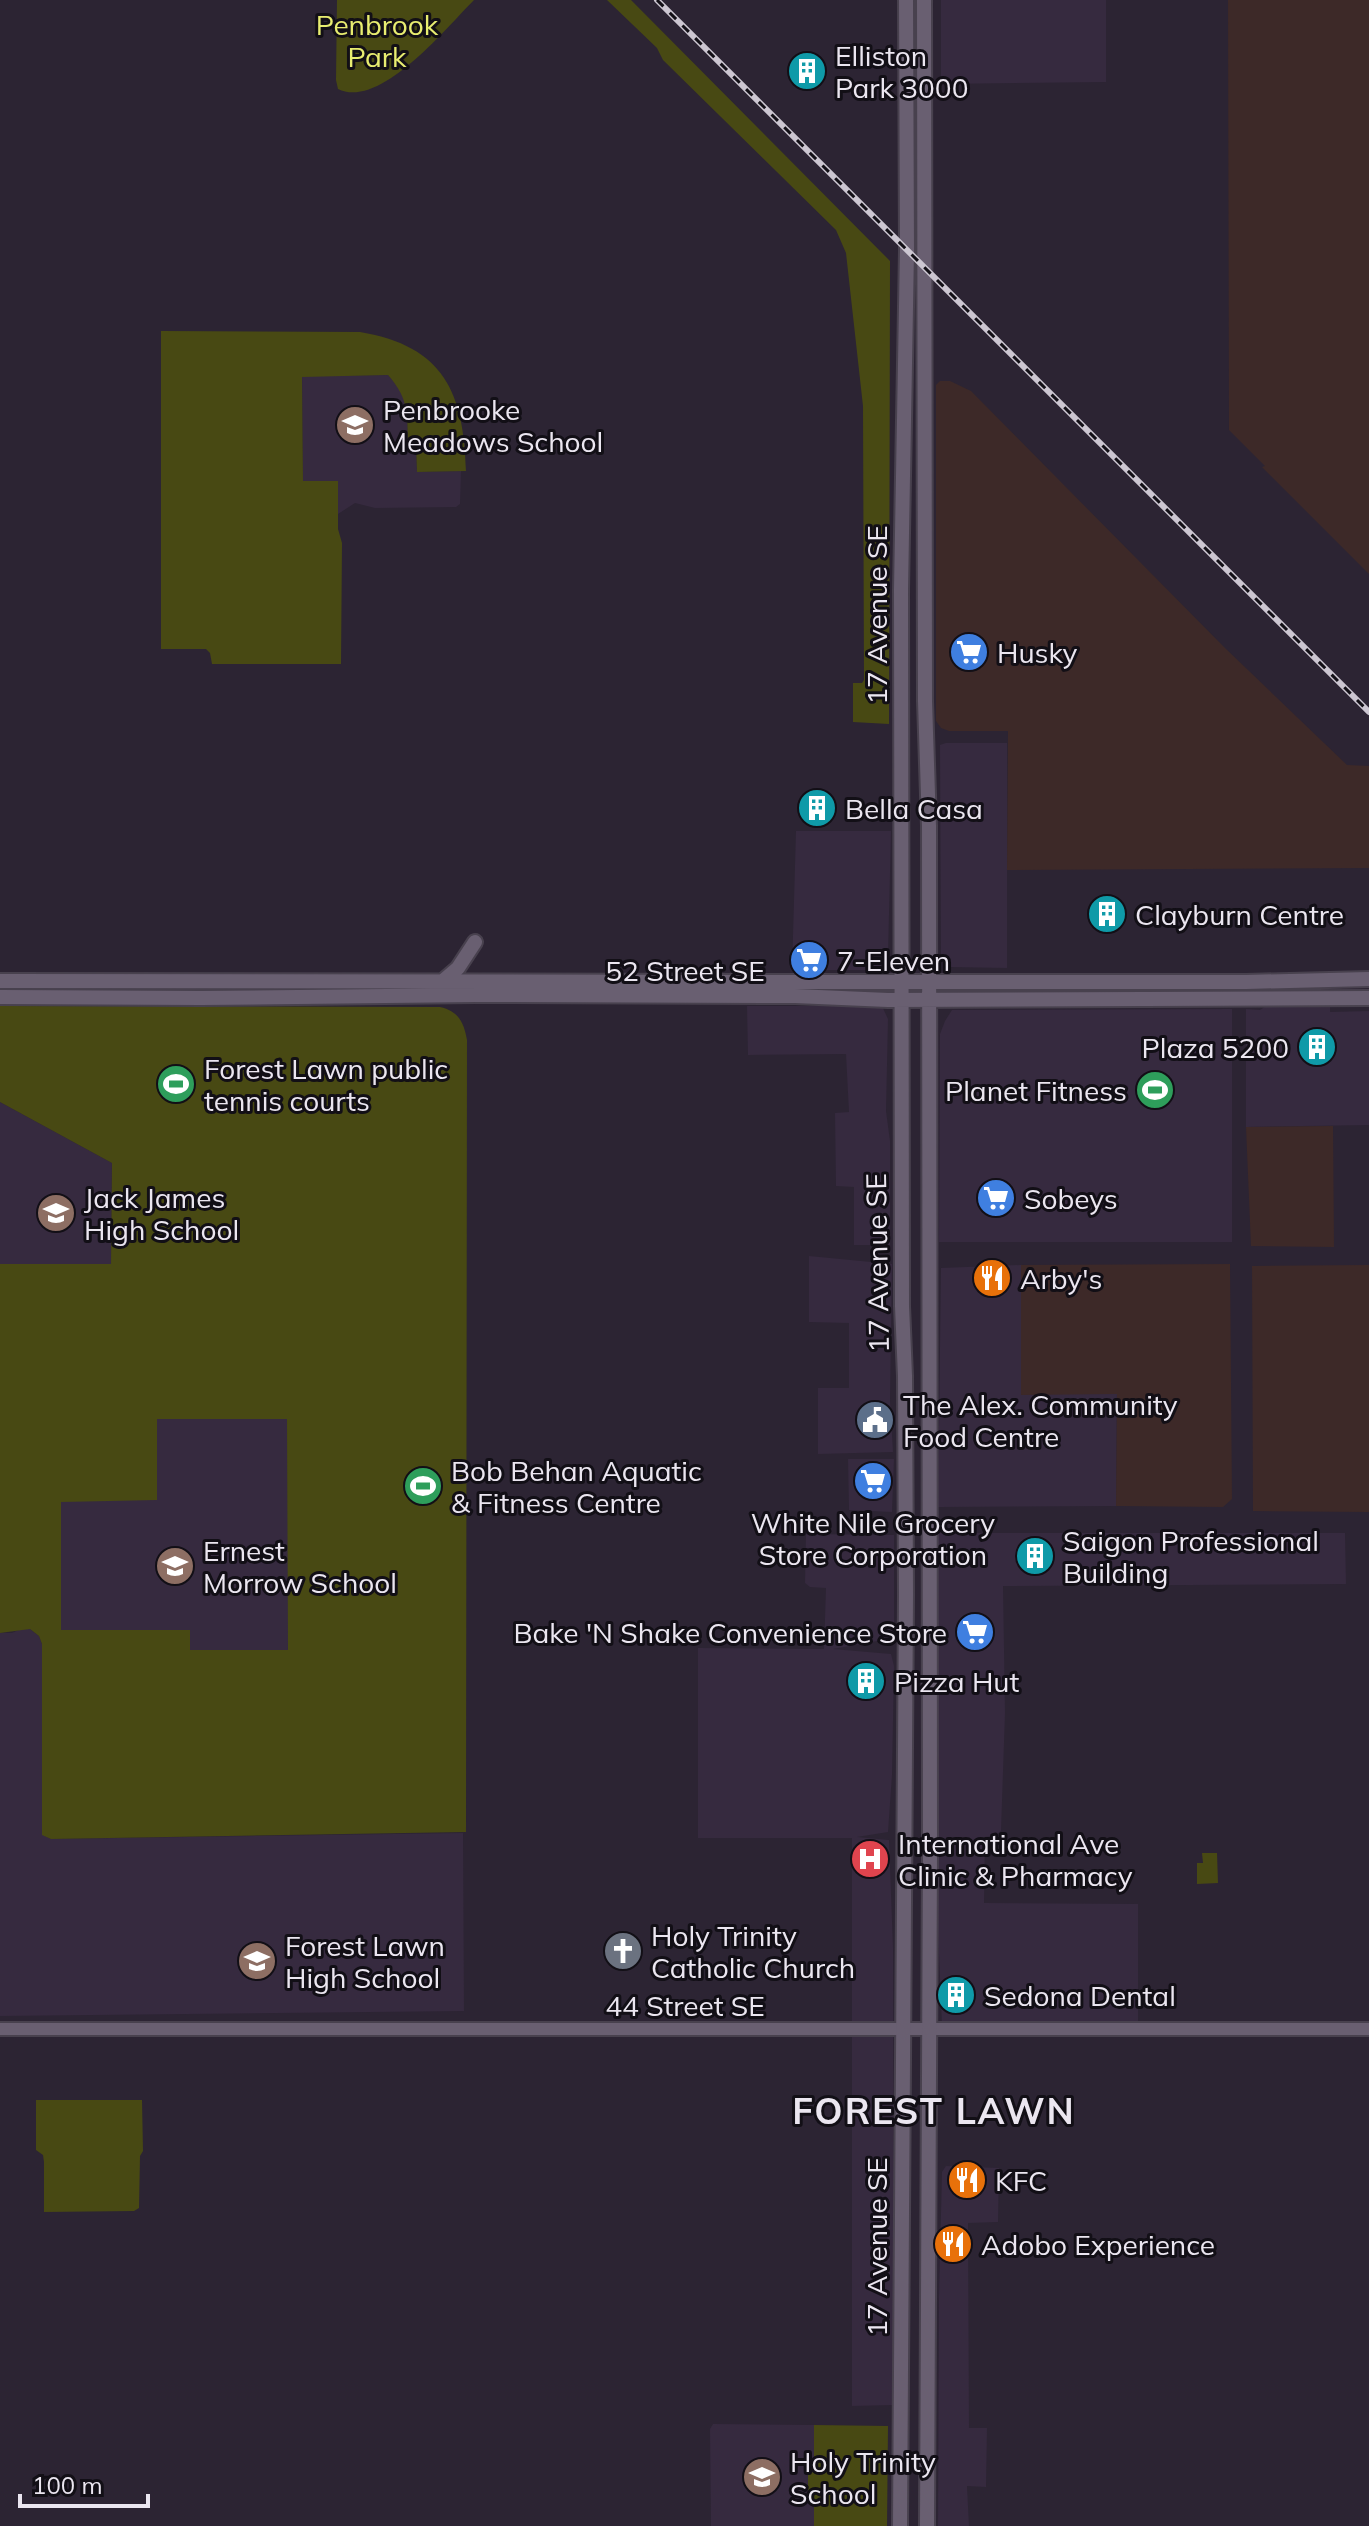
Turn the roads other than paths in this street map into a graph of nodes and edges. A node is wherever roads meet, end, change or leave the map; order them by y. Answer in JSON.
{"nodes":[{"id":1,"x":906,"y":0,"type":"edge"},
{"id":2,"x":924,"y":0,"type":"edge"},
{"id":3,"x":475,"y":942,"type":"dead end"},
{"id":4,"x":1369,"y":979,"type":"edge"},
{"id":5,"x":444,"y":980,"type":"junction"},
{"id":6,"x":0,"y":981,"type":"edge"},
{"id":7,"x":901,"y":982,"type":"junction"},
{"id":8,"x":929,"y":982,"type":"junction"},
{"id":9,"x":0,"y":997,"type":"edge"},
{"id":10,"x":1369,"y":998,"type":"edge"},
{"id":11,"x":901,"y":1000,"type":"junction"},
{"id":12,"x":929,"y":1000,"type":"junction"},
{"id":13,"x":0,"y":2029,"type":"edge"},
{"id":14,"x":1369,"y":2029,"type":"edge"},
{"id":15,"x":903,"y":2030,"type":"junction"},
{"id":16,"x":930,"y":2030,"type":"junction"},
{"id":17,"x":900,"y":2526,"type":"edge"},
{"id":18,"x":927,"y":2526,"type":"edge"}],
"edges":[{"from":1,"to":7,"type":"main road","name":"17 Avenue SE"},
{"from":2,"to":8,"type":"main road","name":"17 Avenue SE"},
{"from":3,"to":5,"type":"main road"},
{"from":4,"to":8,"type":"main road","name":"52 Street SE"},
{"from":5,"to":6,"type":"main road","name":"52 Street SE"},
{"from":5,"to":7,"type":"main road","name":"52 Street SE"},
{"from":7,"to":8,"type":"main road","name":"52 Street SE"},
{"from":7,"to":11,"type":"main road","name":"17 Avenue SE"},
{"from":8,"to":12,"type":"main road","name":"17 Avenue SE"},
{"from":9,"to":11,"type":"main road","name":"52 Street SE"},
{"from":10,"to":12,"type":"main road","name":"52 Street SE"},
{"from":11,"to":12,"type":"main road","name":"52 Street SE"},
{"from":11,"to":15,"type":"main road","name":"17 Avenue SE"},
{"from":12,"to":16,"type":"main road","name":"17 Avenue SE"},
{"from":13,"to":15,"type":"street","name":"44 Street SE"},
{"from":14,"to":16,"type":"street","name":"44 Street SE"},
{"from":15,"to":16,"type":"street","name":"44 Street SE"},
{"from":15,"to":17,"type":"main road","name":"17 Avenue SE"},
{"from":16,"to":18,"type":"main road","name":"17 Avenue SE"}]}
